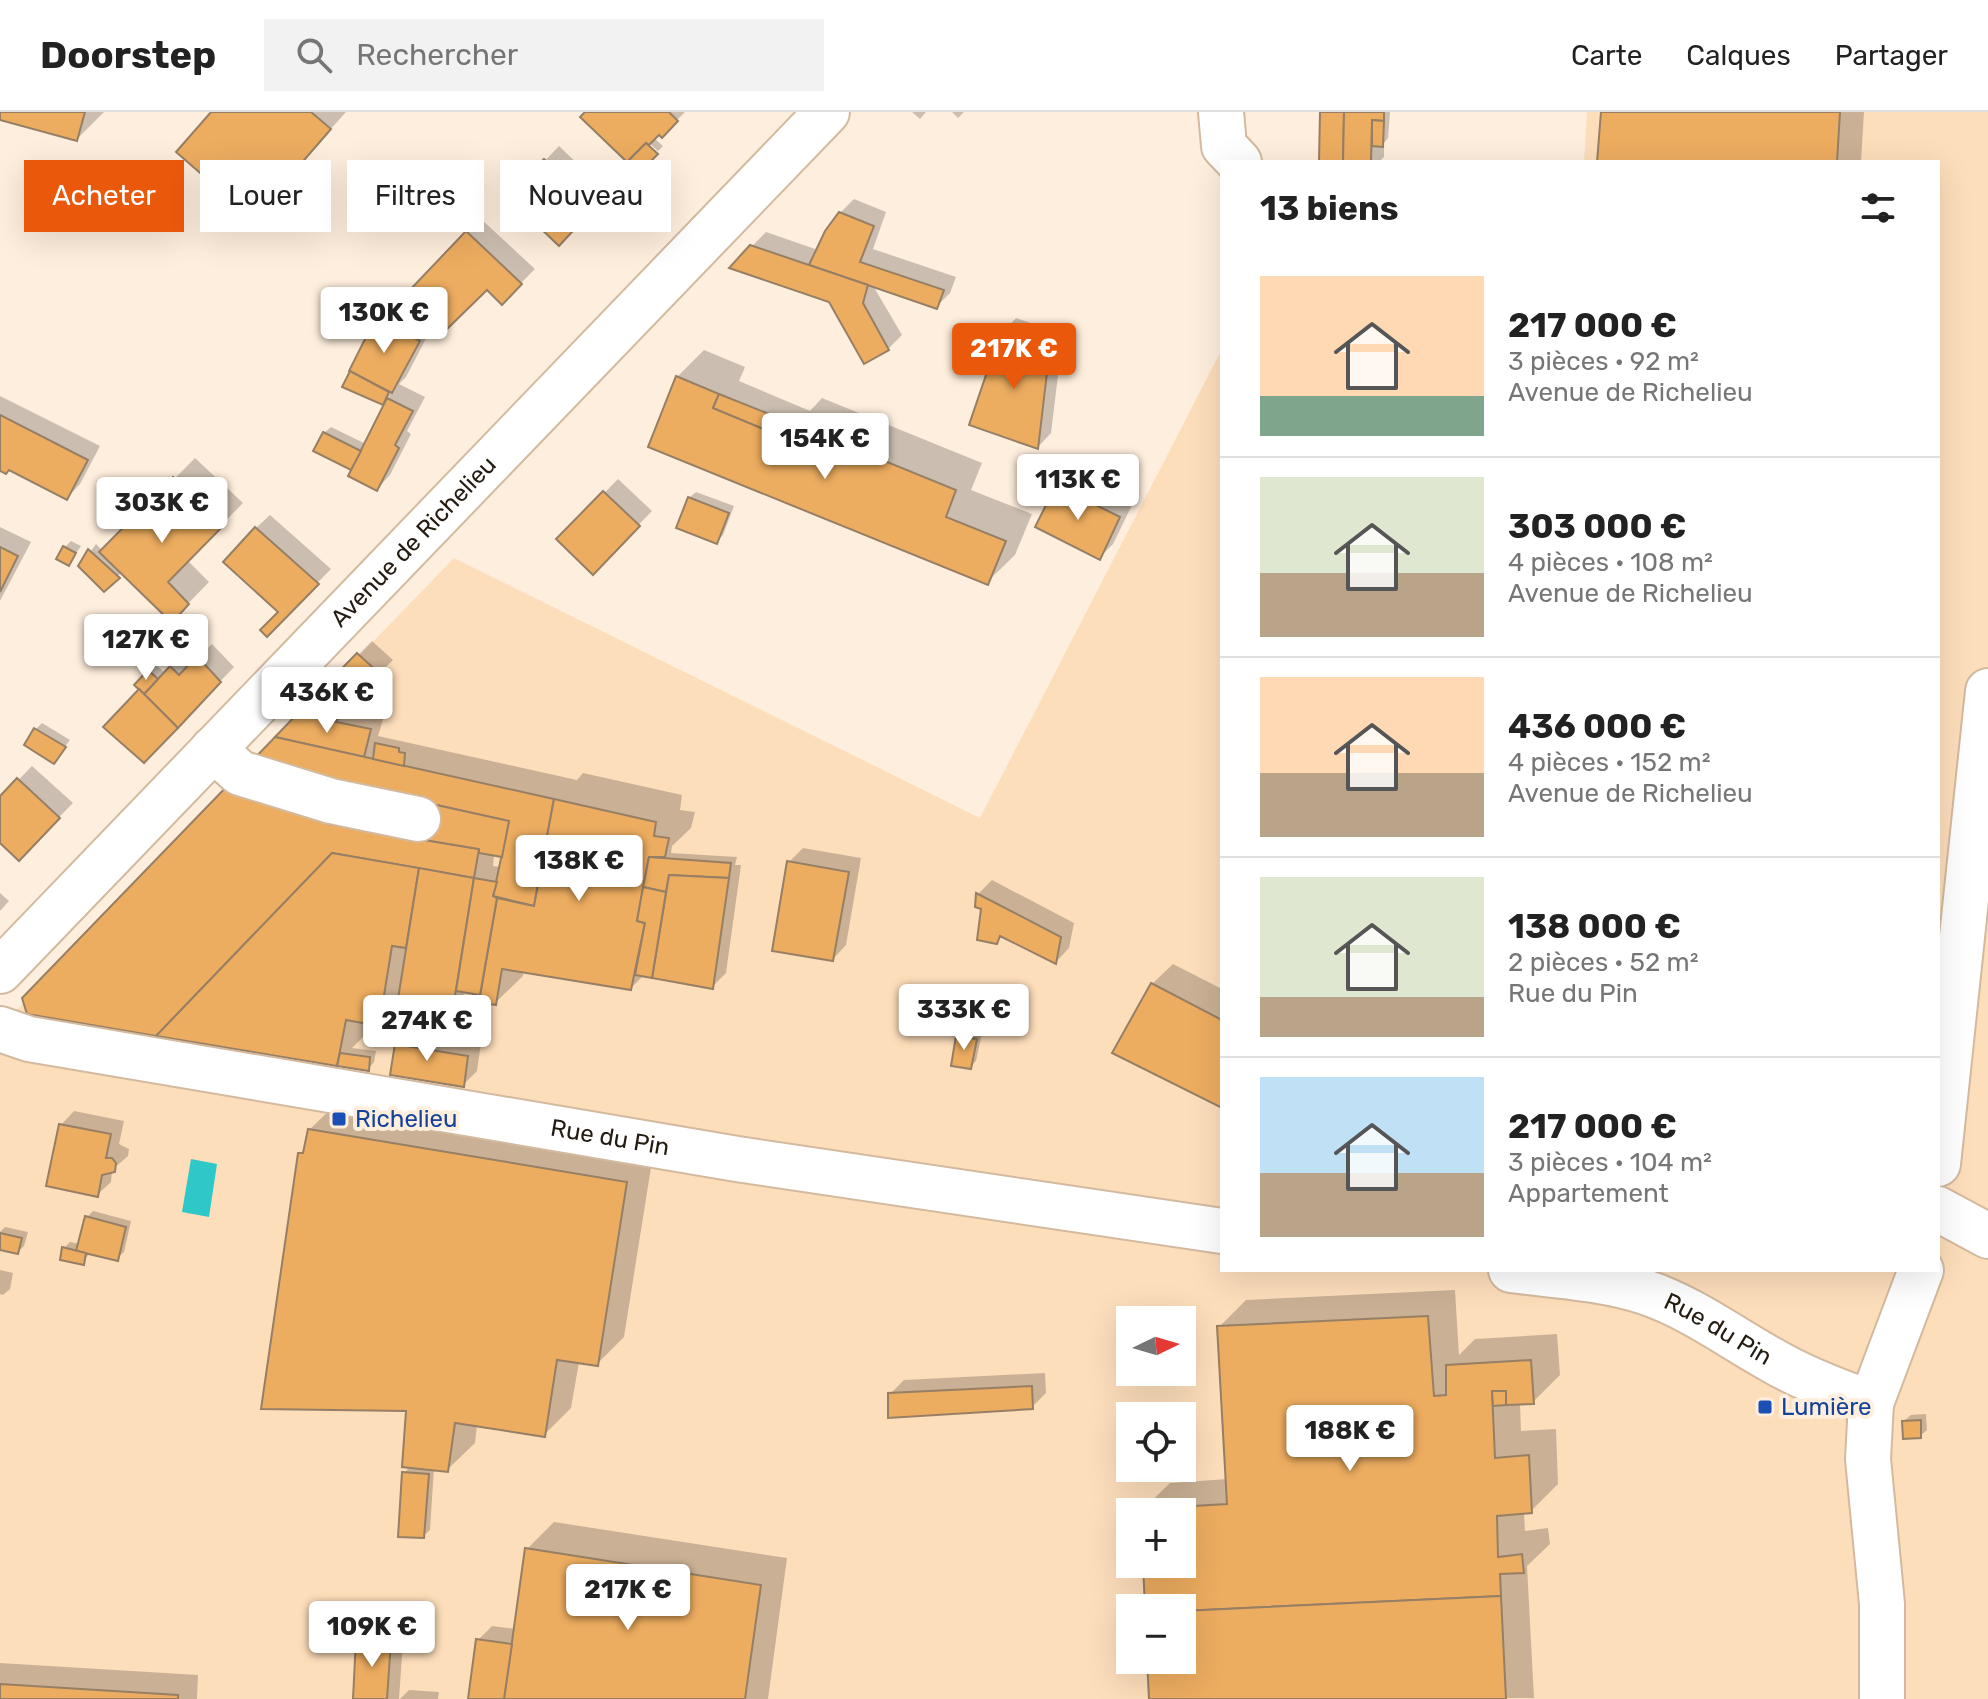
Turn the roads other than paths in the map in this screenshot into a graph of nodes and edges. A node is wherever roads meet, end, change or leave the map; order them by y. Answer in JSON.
{"nodes":[{"id":1,"x":827,"y":112,"type":"edge"},
{"id":2,"x":1221,"y":112,"type":"edge"},
{"id":3,"x":1237,"y":160,"type":"edge"},
{"id":4,"x":1988,"y":691,"type":"edge"},
{"id":5,"x":213,"y":749,"type":"junction"},
{"id":6,"x":418,"y":819,"type":"dead end"},
{"id":7,"x":0,"y":971,"type":"edge"},
{"id":8,"x":0,"y":1029,"type":"edge"},
{"id":9,"x":1940,"y":1145,"type":"edge"},
{"id":10,"x":1940,"y":1210,"type":"edge"},
{"id":11,"x":1220,"y":1231,"type":"edge"},
{"id":12,"x":1988,"y":1236,"type":"edge"},
{"id":13,"x":1526,"y":1272,"type":"edge"},
{"id":14,"x":1920,"y":1272,"type":"edge"},
{"id":15,"x":1871,"y":1403,"type":"junction"},
{"id":16,"x":1884,"y":1698,"type":"edge"}],
"edges":[{"from":1,"to":5,"type":"street","name":"Avenue de Richelieu"},
{"from":2,"to":3,"type":"street"},
{"from":4,"to":9,"type":"street"},
{"from":5,"to":6,"type":"street"},
{"from":5,"to":7,"type":"street","name":"Avenue de Richelieu"},
{"from":8,"to":11,"type":"street","name":"Rue du Pin"},
{"from":10,"to":12,"type":"street"},
{"from":13,"to":15,"type":"street","name":"Rue du Pin"},
{"from":14,"to":15,"type":"street"},
{"from":15,"to":16,"type":"street"}]}
